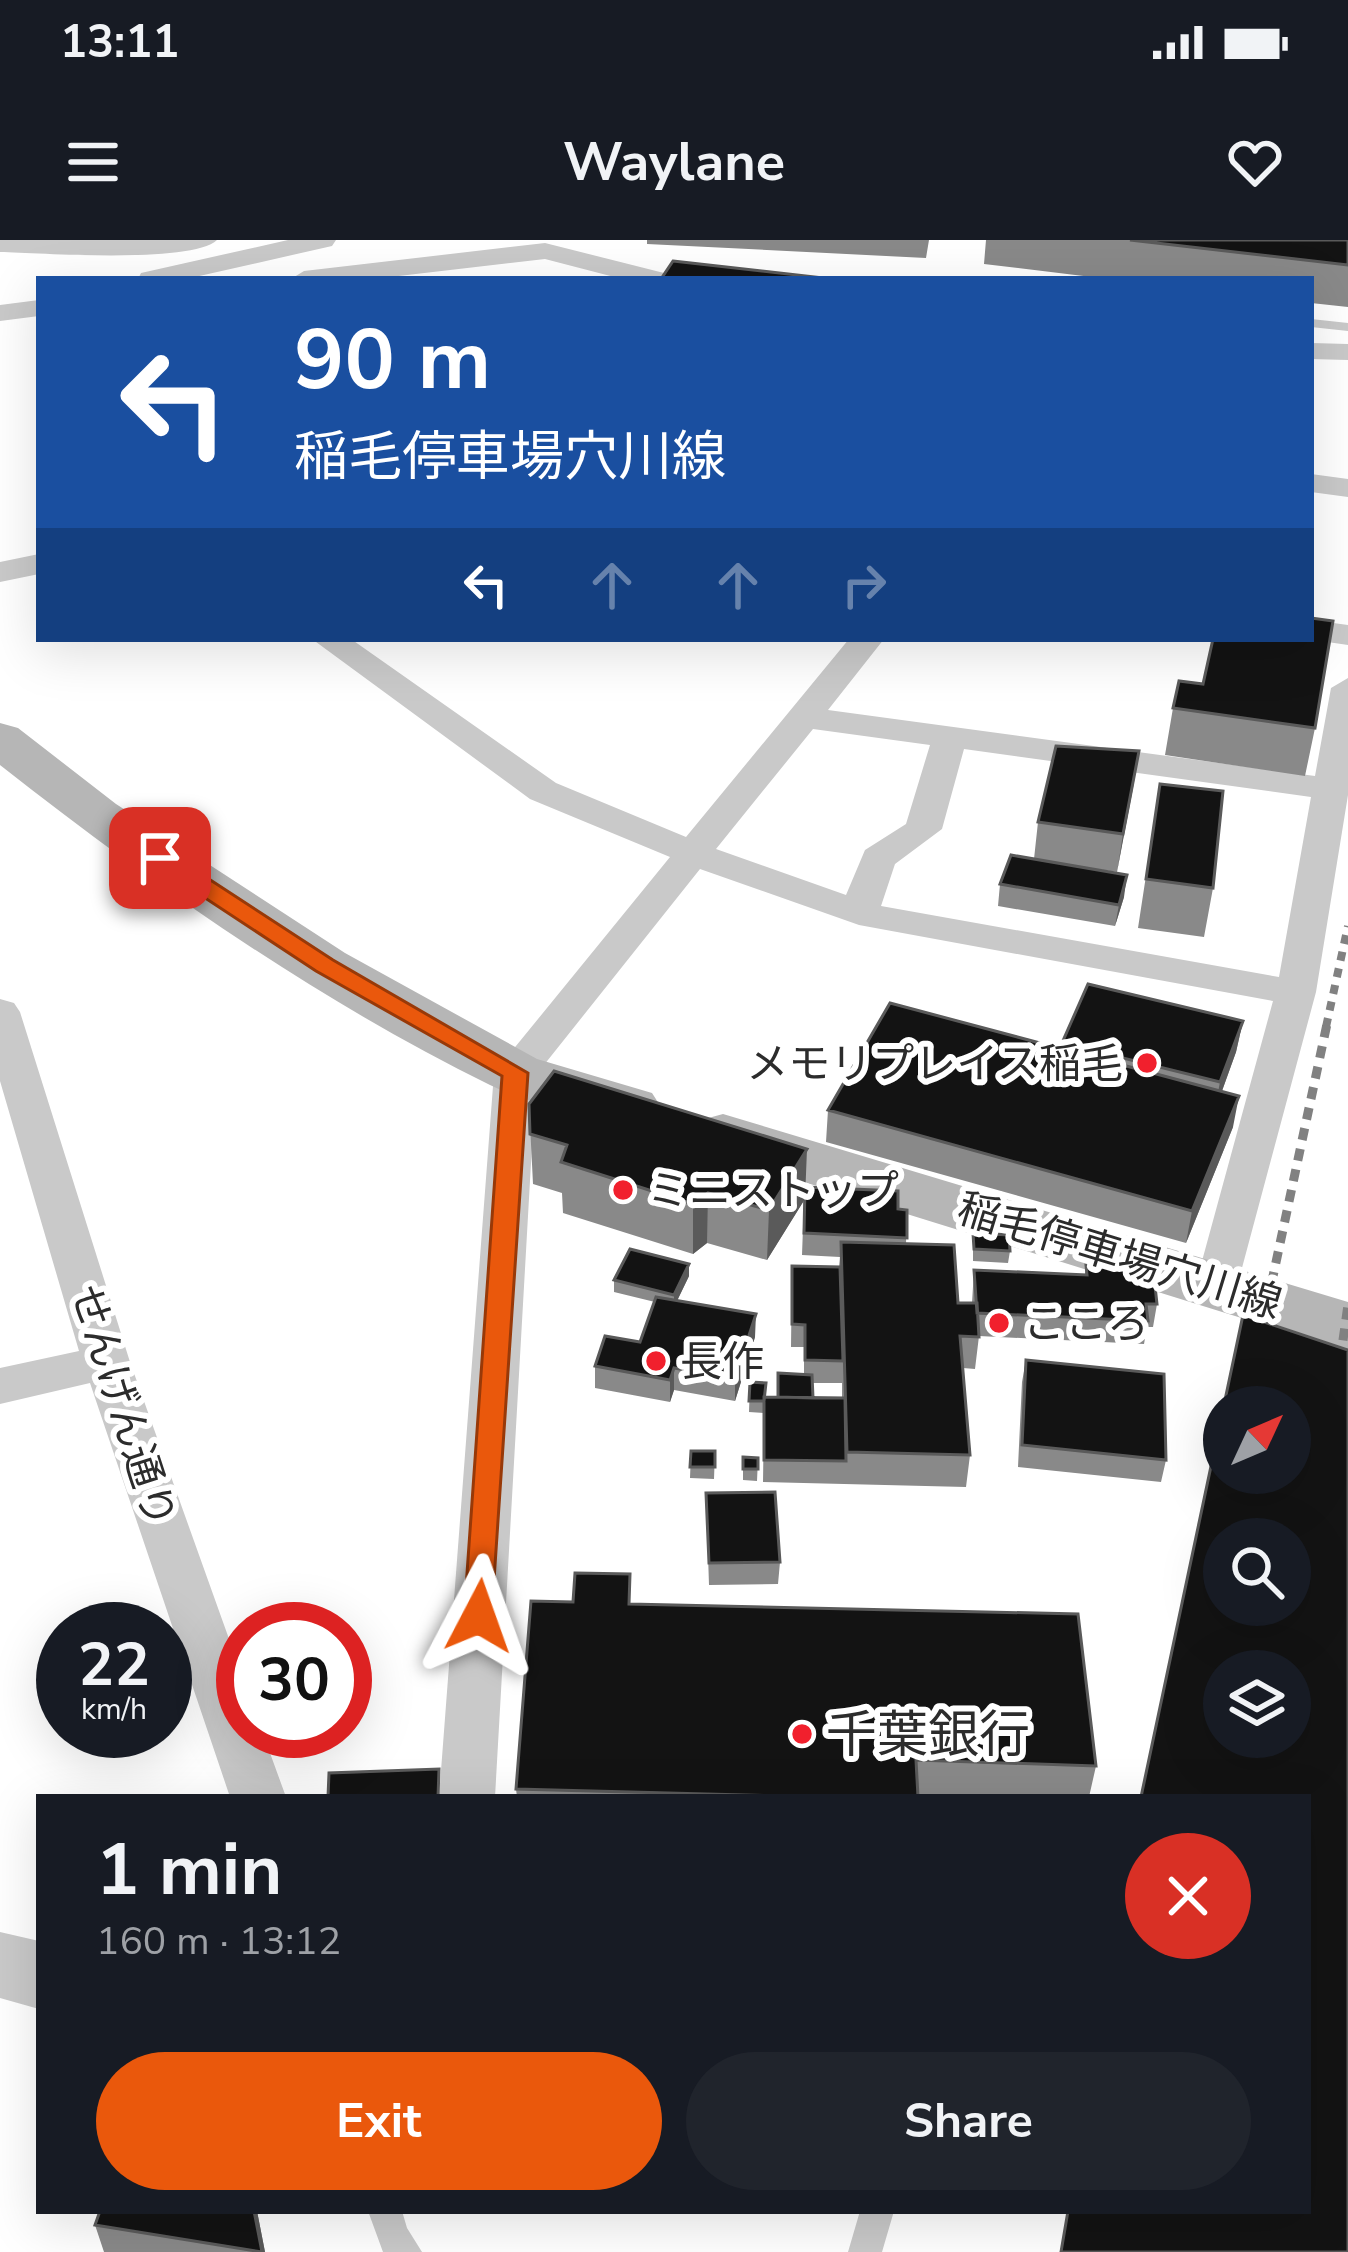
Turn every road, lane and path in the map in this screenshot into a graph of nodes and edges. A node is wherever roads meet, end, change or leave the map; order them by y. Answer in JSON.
{"nodes":[{"id":1,"x":204,"y":240,"type":"edge"},
{"id":2,"x":322,"y":240,"type":"edge"},
{"id":3,"x":0,"y":244,"type":"edge"},
{"id":4,"x":62,"y":244,"type":"edge"},
{"id":5,"x":545,"y":251,"type":"junction"},
{"id":6,"x":164,"y":276,"type":"edge"},
{"id":7,"x":330,"y":276,"type":"edge"},
{"id":8,"x":525,"y":276,"type":"edge"},
{"id":9,"x":642,"y":276,"type":"edge"},
{"id":10,"x":36,"y":308,"type":"edge"},
{"id":11,"x":0,"y":313,"type":"edge"},
{"id":12,"x":1314,"y":323,"type":"edge"},
{"id":13,"x":1348,"y":327,"type":"edge"},
{"id":14,"x":1314,"y":351,"type":"edge"},
{"id":15,"x":1348,"y":352,"type":"edge"},
{"id":16,"x":1314,"y":483,"type":"edge"},
{"id":17,"x":1348,"y":488,"type":"edge"},
{"id":18,"x":36,"y":565,"type":"edge"},
{"id":19,"x":0,"y":572,"type":"edge"},
{"id":20,"x":1314,"y":630,"type":"edge"},
{"id":21,"x":1348,"y":634,"type":"edge"},
{"id":22,"x":333,"y":642,"type":"edge"},
{"id":23,"x":865,"y":642,"type":"edge"},
{"id":24,"x":1348,"y":688,"type":"edge"},
{"id":25,"x":805,"y":717,"type":"junction"},
{"id":26,"x":950,"y":737,"type":"junction"},
{"id":27,"x":0,"y":740,"type":"edge"},
{"id":28,"x":1330,"y":789,"type":"junction"},
{"id":29,"x":694,"y":854,"type":"junction"},
{"id":30,"x":859,"y":913,"type":"junction"},
{"id":31,"x":1296,"y":992,"type":"junction"},
{"id":32,"x":0,"y":1012,"type":"edge"},
{"id":33,"x":515,"y":1073,"type":"junction"},
{"id":34,"x":1219,"y":1283,"type":"junction"},
{"id":35,"x":1348,"y":1327,"type":"edge"},
{"id":36,"x":106,"y":1362,"type":"junction"},
{"id":37,"x":0,"y":1386,"type":"edge"},
{"id":38,"x":257,"y":1794,"type":"edge"},
{"id":39,"x":467,"y":1794,"type":"edge"},
{"id":40,"x":0,"y":1965,"type":"edge"},
{"id":41,"x":36,"y":1974,"type":"edge"},
{"id":42,"x":386,"y":2214,"type":"edge"},
{"id":43,"x":876,"y":2214,"type":"edge"},
{"id":44,"x":405,"y":2252,"type":"edge"},
{"id":45,"x":865,"y":2252,"type":"edge"}],
"edges":[{"from":1,"to":4,"type":"street"},
{"from":2,"to":6,"type":"street"},
{"from":3,"to":4,"type":"street"},
{"from":5,"to":7,"type":"street"},
{"from":5,"to":8,"type":"street"},
{"from":5,"to":9,"type":"street"},
{"from":10,"to":11,"type":"street"},
{"from":12,"to":13,"type":"lane"},
{"from":14,"to":15,"type":"street"},
{"from":16,"to":17,"type":"street"},
{"from":18,"to":19,"type":"street"},
{"from":20,"to":21,"type":"street"},
{"from":22,"to":29,"type":"street"},
{"from":23,"to":25,"type":"street"},
{"from":24,"to":28,"type":"street"},
{"from":25,"to":26,"type":"street"},
{"from":25,"to":29,"type":"street"},
{"from":26,"to":28,"type":"street"},
{"from":26,"to":30,"type":"street"},
{"from":27,"to":33,"type":"main road","name":"稲毛停車場穴川線"},
{"from":28,"to":31,"type":"street"},
{"from":29,"to":30,"type":"street"},
{"from":29,"to":33,"type":"street"},
{"from":30,"to":31,"type":"street"},
{"from":31,"to":34,"type":"street"},
{"from":32,"to":36,"type":"street","name":"せんげん通り"},
{"from":33,"to":34,"type":"main road","name":"稲毛停車場穴川線"},
{"from":33,"to":39,"type":"street"},
{"from":34,"to":35,"type":"main road","name":"稲毛停車場穴川線"},
{"from":36,"to":37,"type":"street"},
{"from":36,"to":38,"type":"street","name":"せんげん通り"},
{"from":40,"to":41,"type":"street"},
{"from":42,"to":44,"type":"lane"},
{"from":43,"to":45,"type":"lane"}]}
